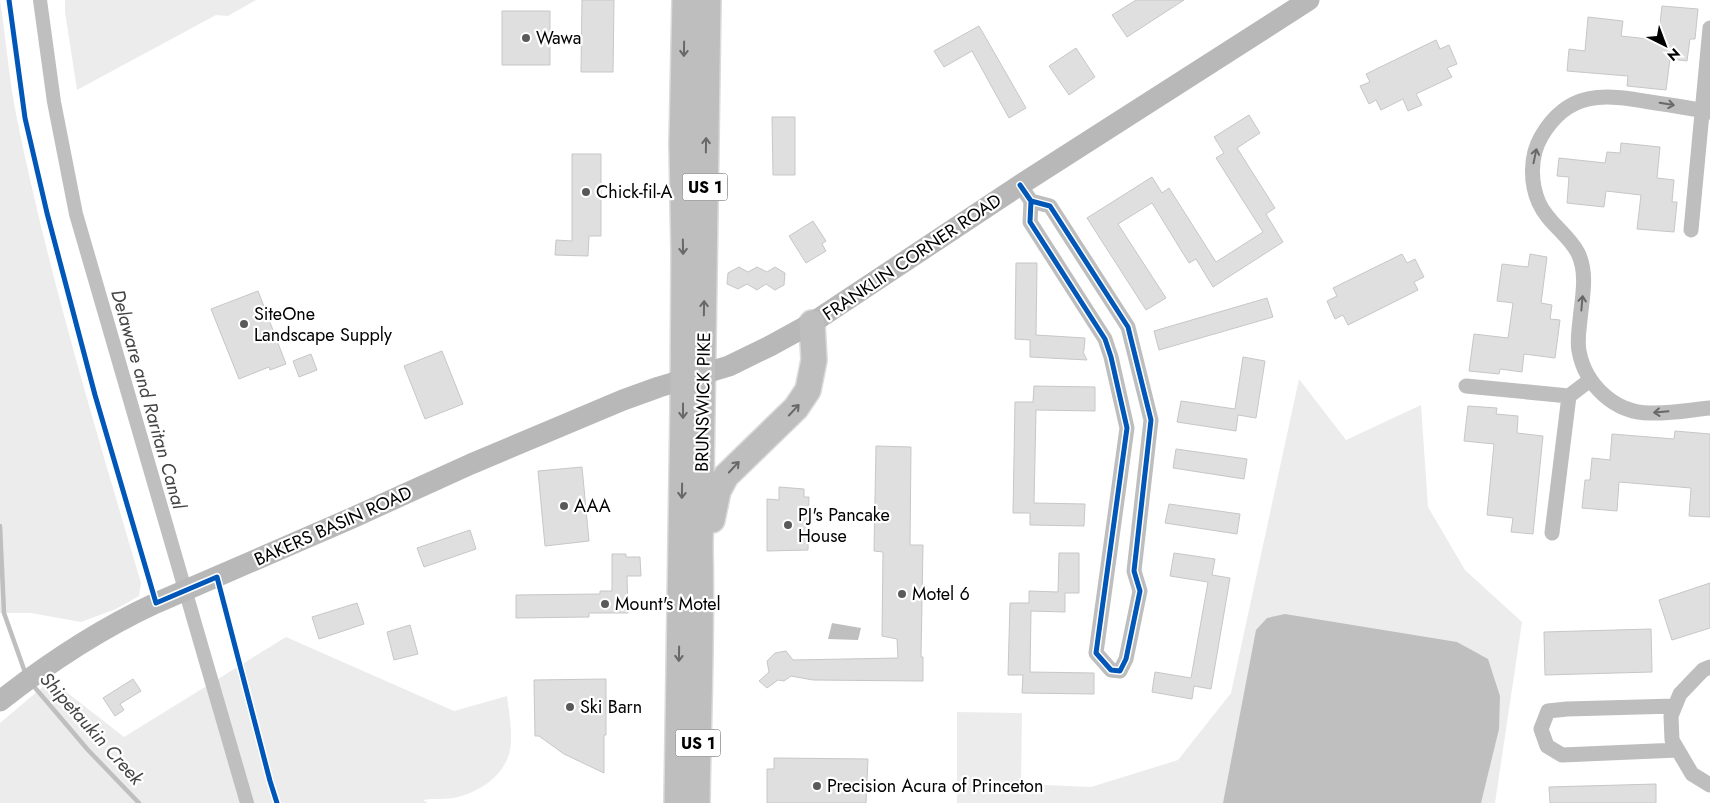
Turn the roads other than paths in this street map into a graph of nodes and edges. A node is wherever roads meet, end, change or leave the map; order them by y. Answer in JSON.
{"nodes":[{"id":1,"x":685,"y":0,"type":"edge"},
{"id":2,"x":708,"y":0,"type":"edge"},
{"id":3,"x":1296,"y":3,"type":"edge"},
{"id":4,"x":1710,"y":28,"type":"edge"},
{"id":5,"x":1706,"y":111,"type":"edge"},
{"id":6,"x":1026,"y":193,"type":"junction"},
{"id":7,"x":1692,"y":230,"type":"dead end"},
{"id":8,"x":1076,"y":246,"type":"junction"},
{"id":9,"x":1054,"y":260,"type":"junction"},
{"id":10,"x":1107,"y":294,"type":"junction"},
{"id":11,"x":1085,"y":308,"type":"junction"},
{"id":12,"x":812,"y":323,"type":"junction"},
{"id":13,"x":1132,"y":346,"type":"junction"},
{"id":14,"x":1111,"y":357,"type":"junction"},
{"id":15,"x":693,"y":377,"type":"junction"},
{"id":16,"x":1590,"y":380,"type":"junction"},
{"id":17,"x":1466,"y":386,"type":"dead end"},
{"id":18,"x":1569,"y":396,"type":"junction"},
{"id":19,"x":1710,"y":408,"type":"edge"},
{"id":20,"x":1121,"y":473,"type":"junction"},
{"id":21,"x":1145,"y":478,"type":"junction"},
{"id":22,"x":1552,"y":533,"type":"dead end"},
{"id":23,"x":1109,"y":560,"type":"junction"},
{"id":24,"x":1134,"y":566,"type":"junction"},
{"id":25,"x":702,"y":614,"type":"junction"},
{"id":26,"x":1710,"y":667,"type":"edge"},
{"id":27,"x":7,"y":696,"type":"edge"},
{"id":28,"x":1675,"y":706,"type":"junction"},
{"id":29,"x":1678,"y":750,"type":"junction"},
{"id":30,"x":1710,"y":785,"type":"edge"},
{"id":31,"x":677,"y":803,"type":"edge"},
{"id":32,"x":697,"y":803,"type":"edge"}],
"edges":[{"from":1,"to":15,"type":"highway","name":"BRUNSWICK PIKE","number":"US 1","one_way":true},
{"from":15,"to":2,"type":"highway","name":"BRUNSWICK PIKE","number":"US 1","one_way":true},
{"from":3,"to":6,"type":"main road","name":"FRANKLIN CORNER ROAD"},
{"from":4,"to":5,"type":"street"},
{"from":5,"to":7,"type":"street"},
{"from":16,"to":5,"type":"street","one_way":true},
{"from":6,"to":8,"type":"street"},
{"from":6,"to":9,"type":"street"},
{"from":6,"to":12,"type":"main road","name":"FRANKLIN CORNER ROAD"},
{"from":8,"to":9,"type":"street"},
{"from":8,"to":10,"type":"street"},
{"from":9,"to":11,"type":"street"},
{"from":10,"to":11,"type":"street"},
{"from":10,"to":13,"type":"street"},
{"from":11,"to":14,"type":"street"},
{"from":12,"to":15,"type":"main road","name":"FRANKLIN CORNER ROAD"},
{"from":25,"to":12,"type":"highway","one_way":true},
{"from":13,"to":14,"type":"street"},
{"from":13,"to":21,"type":"street"},
{"from":14,"to":20,"type":"street"},
{"from":15,"to":25,"type":"highway","name":"BRUNSWICK PIKE","number":"US 1"},
{"from":15,"to":27,"type":"main road","name":"BAKERS BASIN ROAD"},
{"from":15,"to":31,"type":"highway","name":"BRUNSWICK PIKE","number":"US 1","one_way":true},
{"from":16,"to":18,"type":"street"},
{"from":19,"to":16,"type":"street","one_way":true},
{"from":17,"to":18,"type":"street"},
{"from":18,"to":22,"type":"street"},
{"from":20,"to":21,"type":"street"},
{"from":20,"to":23,"type":"street"},
{"from":21,"to":24,"type":"street"},
{"from":23,"to":24,"type":"street"},
{"from":23,"to":24,"type":"street"},
{"from":25,"to":32,"type":"highway","name":"BRUNSWICK PIKE","number":"US 1"},
{"from":26,"to":28,"type":"street"},
{"from":28,"to":29,"type":"street"},
{"from":28,"to":29,"type":"street"},
{"from":29,"to":30,"type":"street"}]}
